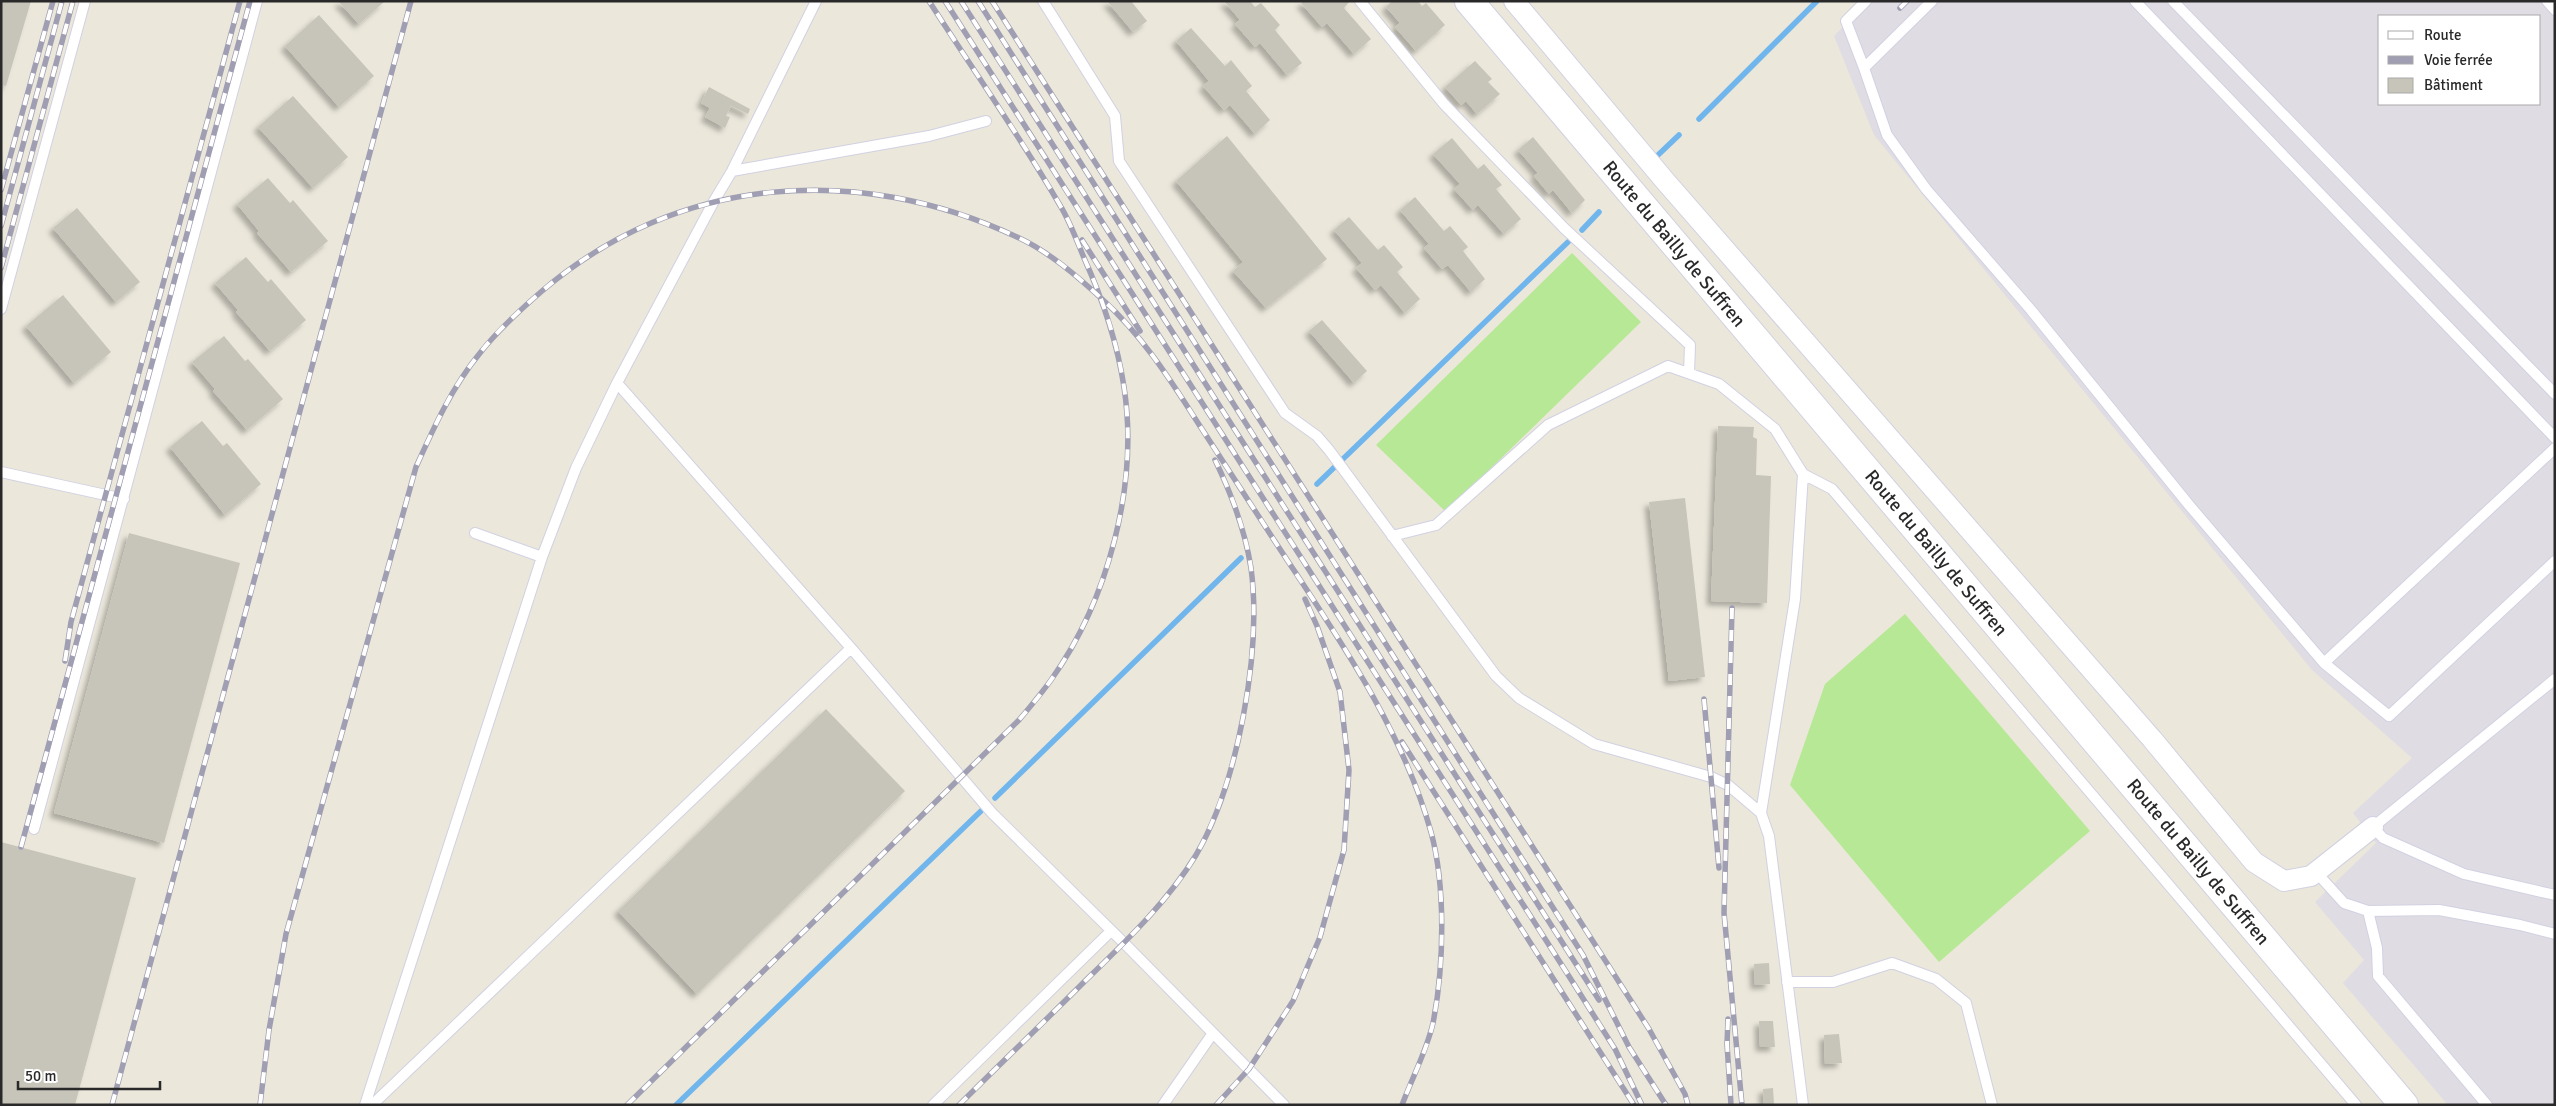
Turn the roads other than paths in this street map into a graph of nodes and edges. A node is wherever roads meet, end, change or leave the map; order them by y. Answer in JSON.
{"nodes":[{"id":1,"x":86,"y":1,"type":"edge"},
{"id":2,"x":257,"y":1,"type":"edge"},
{"id":3,"x":816,"y":1,"type":"edge"},
{"id":4,"x":1043,"y":1,"type":"edge"},
{"id":5,"x":1360,"y":1,"type":"edge"},
{"id":6,"x":1469,"y":1,"type":"edge"},
{"id":7,"x":1514,"y":1,"type":"edge"},
{"id":8,"x":1866,"y":1,"type":"edge"},
{"id":9,"x":1932,"y":1,"type":"edge"},
{"id":10,"x":2135,"y":1,"type":"edge"},
{"id":11,"x":2172,"y":1,"type":"edge"},
{"id":12,"x":2547,"y":1,"type":"edge"},
{"id":13,"x":2555,"y":10,"type":"edge"},
{"id":14,"x":1864,"y":68,"type":"junction"},
{"id":15,"x":986,"y":122,"type":"dead end"},
{"id":16,"x":732,"y":171,"type":"junction"},
{"id":17,"x":1,"y":309,"type":"edge"},
{"id":18,"x":1689,"y":373,"type":"junction"},
{"id":19,"x":617,"y":383,"type":"junction"},
{"id":20,"x":2555,"y":394,"type":"edge"},
{"id":21,"x":2555,"y":438,"type":"edge"},
{"id":22,"x":2555,"y":448,"type":"edge"},
{"id":23,"x":1,"y":472,"type":"edge"},
{"id":24,"x":1803,"y":474,"type":"junction"},
{"id":25,"x":124,"y":499,"type":"junction"},
{"id":26,"x":475,"y":533,"type":"dead end"},
{"id":27,"x":1392,"y":536,"type":"junction"},
{"id":28,"x":542,"y":558,"type":"junction"},
{"id":29,"x":2555,"y":561,"type":"edge"},
{"id":30,"x":850,"y":648,"type":"junction"},
{"id":31,"x":2324,"y":663,"type":"junction"},
{"id":32,"x":2555,"y":679,"type":"edge"},
{"id":33,"x":1761,"y":813,"type":"junction"},
{"id":34,"x":2373,"y":827,"type":"junction"},
{"id":35,"x":34,"y":829,"type":"dead end"},
{"id":36,"x":2316,"y":872,"type":"junction"},
{"id":37,"x":2555,"y":895,"type":"edge"},
{"id":38,"x":2368,"y":911,"type":"junction"},
{"id":39,"x":1111,"y":931,"type":"junction"},
{"id":40,"x":2555,"y":934,"type":"edge"},
{"id":41,"x":1787,"y":982,"type":"junction"},
{"id":42,"x":1213,"y":1033,"type":"junction"},
{"id":43,"x":365,"y":1105,"type":"edge"},
{"id":44,"x":372,"y":1105,"type":"edge"},
{"id":45,"x":933,"y":1105,"type":"edge"},
{"id":46,"x":1163,"y":1105,"type":"edge"},
{"id":47,"x":1284,"y":1105,"type":"edge"},
{"id":48,"x":1803,"y":1105,"type":"edge"},
{"id":49,"x":1992,"y":1105,"type":"edge"},
{"id":50,"x":2356,"y":1105,"type":"edge"},
{"id":51,"x":2404,"y":1105,"type":"edge"},
{"id":52,"x":2487,"y":1105,"type":"edge"}],
"edges":[{"from":1,"to":17,"type":"lane"},
{"from":2,"to":25,"type":"lane"},
{"from":3,"to":16,"type":"lane"},
{"from":4,"to":27,"type":"lane"},
{"from":5,"to":18,"type":"lane"},
{"from":6,"to":51,"type":"main road","name":"Route du Bailly de Suffren"},
{"from":7,"to":36,"type":"street"},
{"from":8,"to":14,"type":"lane"},
{"from":9,"to":14,"type":"lane"},
{"from":10,"to":21,"type":"lane"},
{"from":11,"to":20,"type":"lane"},
{"from":12,"to":13,"type":"lane"},
{"from":14,"to":31,"type":"lane"},
{"from":15,"to":16,"type":"lane"},
{"from":16,"to":19,"type":"lane"},
{"from":18,"to":24,"type":"lane"},
{"from":18,"to":27,"type":"lane"},
{"from":19,"to":28,"type":"lane"},
{"from":19,"to":30,"type":"lane"},
{"from":22,"to":31,"type":"lane"},
{"from":23,"to":25,"type":"lane"},
{"from":24,"to":33,"type":"lane"},
{"from":24,"to":50,"type":"lane"},
{"from":25,"to":35,"type":"lane"},
{"from":26,"to":28,"type":"lane"},
{"from":27,"to":33,"type":"lane"},
{"from":28,"to":43,"type":"lane"},
{"from":29,"to":31,"type":"lane"},
{"from":30,"to":39,"type":"lane"},
{"from":30,"to":44,"type":"lane"},
{"from":32,"to":34,"type":"lane"},
{"from":33,"to":41,"type":"lane"},
{"from":34,"to":36,"type":"street"},
{"from":34,"to":37,"type":"lane"},
{"from":36,"to":38,"type":"lane"},
{"from":38,"to":40,"type":"lane"},
{"from":38,"to":52,"type":"lane"},
{"from":39,"to":42,"type":"lane"},
{"from":39,"to":45,"type":"lane"},
{"from":41,"to":48,"type":"lane"},
{"from":41,"to":49,"type":"lane"},
{"from":42,"to":46,"type":"lane"},
{"from":42,"to":47,"type":"lane"}]}
